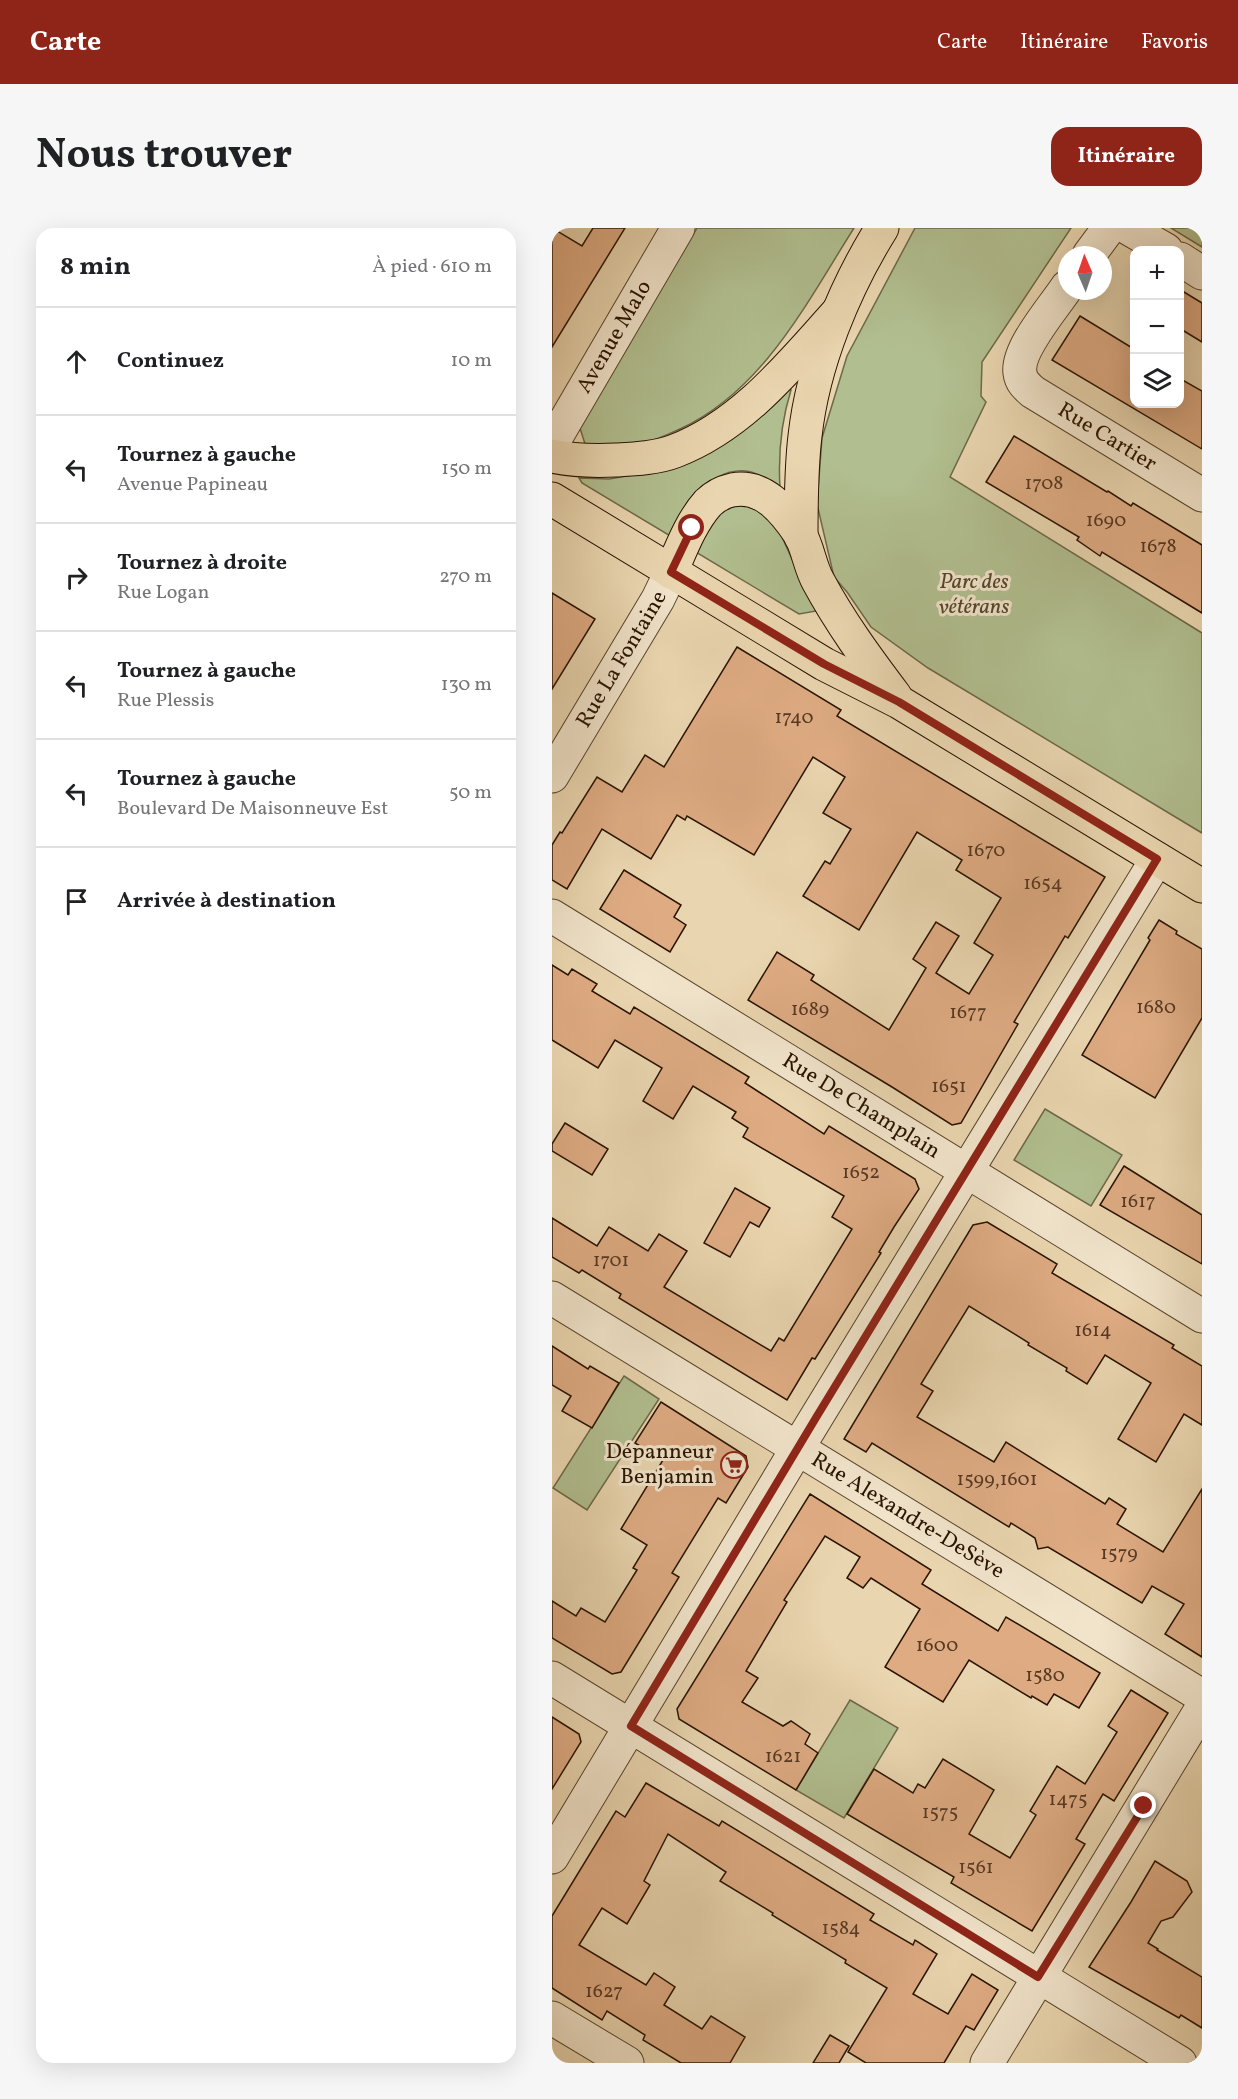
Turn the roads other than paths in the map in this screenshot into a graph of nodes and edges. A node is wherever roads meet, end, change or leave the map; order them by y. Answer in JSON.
{"nodes":[{"id":1,"x":678,"y":228,"type":"edge"},
{"id":2,"x":882,"y":228,"type":"edge"},
{"id":3,"x":1109,"y":228,"type":"edge"},
{"id":4,"x":1128,"y":228,"type":"edge"},
{"id":5,"x":1096,"y":246,"type":"edge"},
{"id":6,"x":1159,"y":246,"type":"edge"},
{"id":7,"x":1184,"y":262,"type":"edge"},
{"id":8,"x":1202,"y":273,"type":"edge"},
{"id":9,"x":1058,"y":300,"type":"edge"},
{"id":10,"x":838,"y":312,"type":"junction"},
{"id":11,"x":552,"y":444,"type":"edge"},
{"id":12,"x":552,"y":456,"type":"edge"},
{"id":13,"x":1202,"y":495,"type":"edge"},
{"id":14,"x":552,"y":499,"type":"edge"},
{"id":15,"x":801,"y":537,"type":"junction"},
{"id":16,"x":671,"y":572,"type":"junction"},
{"id":17,"x":899,"y":702,"type":"junction"},
{"id":18,"x":552,"y":776,"type":"edge"},
{"id":19,"x":1157,"y":859,"type":"junction"},
{"id":20,"x":1202,"y":886,"type":"edge"},
{"id":21,"x":552,"y":916,"type":"edge"},
{"id":22,"x":966,"y":1172,"type":"junction"},
{"id":23,"x":552,"y":1298,"type":"edge"},
{"id":24,"x":1202,"y":1316,"type":"edge"},
{"id":25,"x":797,"y":1449,"type":"junction"},
{"id":26,"x":552,"y":1677,"type":"edge"},
{"id":27,"x":1202,"y":1696,"type":"edge"},
{"id":28,"x":1202,"y":1708,"type":"edge"},
{"id":29,"x":631,"y":1726,"type":"junction"},
{"id":30,"x":552,"y":1857,"type":"edge"},
{"id":31,"x":1038,"y":1977,"type":"junction"},
{"id":32,"x":552,"y":2018,"type":"edge"},
{"id":33,"x":627,"y":2063,"type":"edge"},
{"id":34,"x":987,"y":2063,"type":"edge"},
{"id":35,"x":1180,"y":2063,"type":"edge"}],
"edges":[{"from":1,"to":11,"type":"street","name":"Avenue Malo"},
{"from":2,"to":10,"type":"main road"},
{"from":3,"to":5,"type":"street"},
{"from":4,"to":6,"type":"street"},
{"from":7,"to":8,"type":"street"},
{"from":9,"to":13,"type":"street","name":"Rue Cartier"},
{"from":10,"to":12,"type":"main road"},
{"from":10,"to":15,"type":"main road"},
{"from":14,"to":16,"type":"main road"},
{"from":15,"to":16,"type":"main road"},
{"from":15,"to":17,"type":"main road"},
{"from":16,"to":17,"type":"main road"},
{"from":16,"to":18,"type":"street","name":"Rue La Fontaine"},
{"from":17,"to":19,"type":"main road"},
{"from":19,"to":20,"type":"main road"},
{"from":19,"to":22,"type":"street"},
{"from":21,"to":22,"type":"street","name":"Rue De Champlain"},
{"from":22,"to":24,"type":"street","name":"Rue De Champlain"},
{"from":22,"to":25,"type":"street"},
{"from":23,"to":25,"type":"street","name":"Rue Alexandre-DeSève"},
{"from":25,"to":27,"type":"street","name":"Rue Alexandre-DeSève"},
{"from":25,"to":29,"type":"street"},
{"from":26,"to":29,"type":"street"},
{"from":28,"to":31,"type":"street"},
{"from":29,"to":30,"type":"street"},
{"from":29,"to":31,"type":"street"},
{"from":31,"to":34,"type":"street"},
{"from":31,"to":35,"type":"street"},
{"from":32,"to":33,"type":"street"}]}
